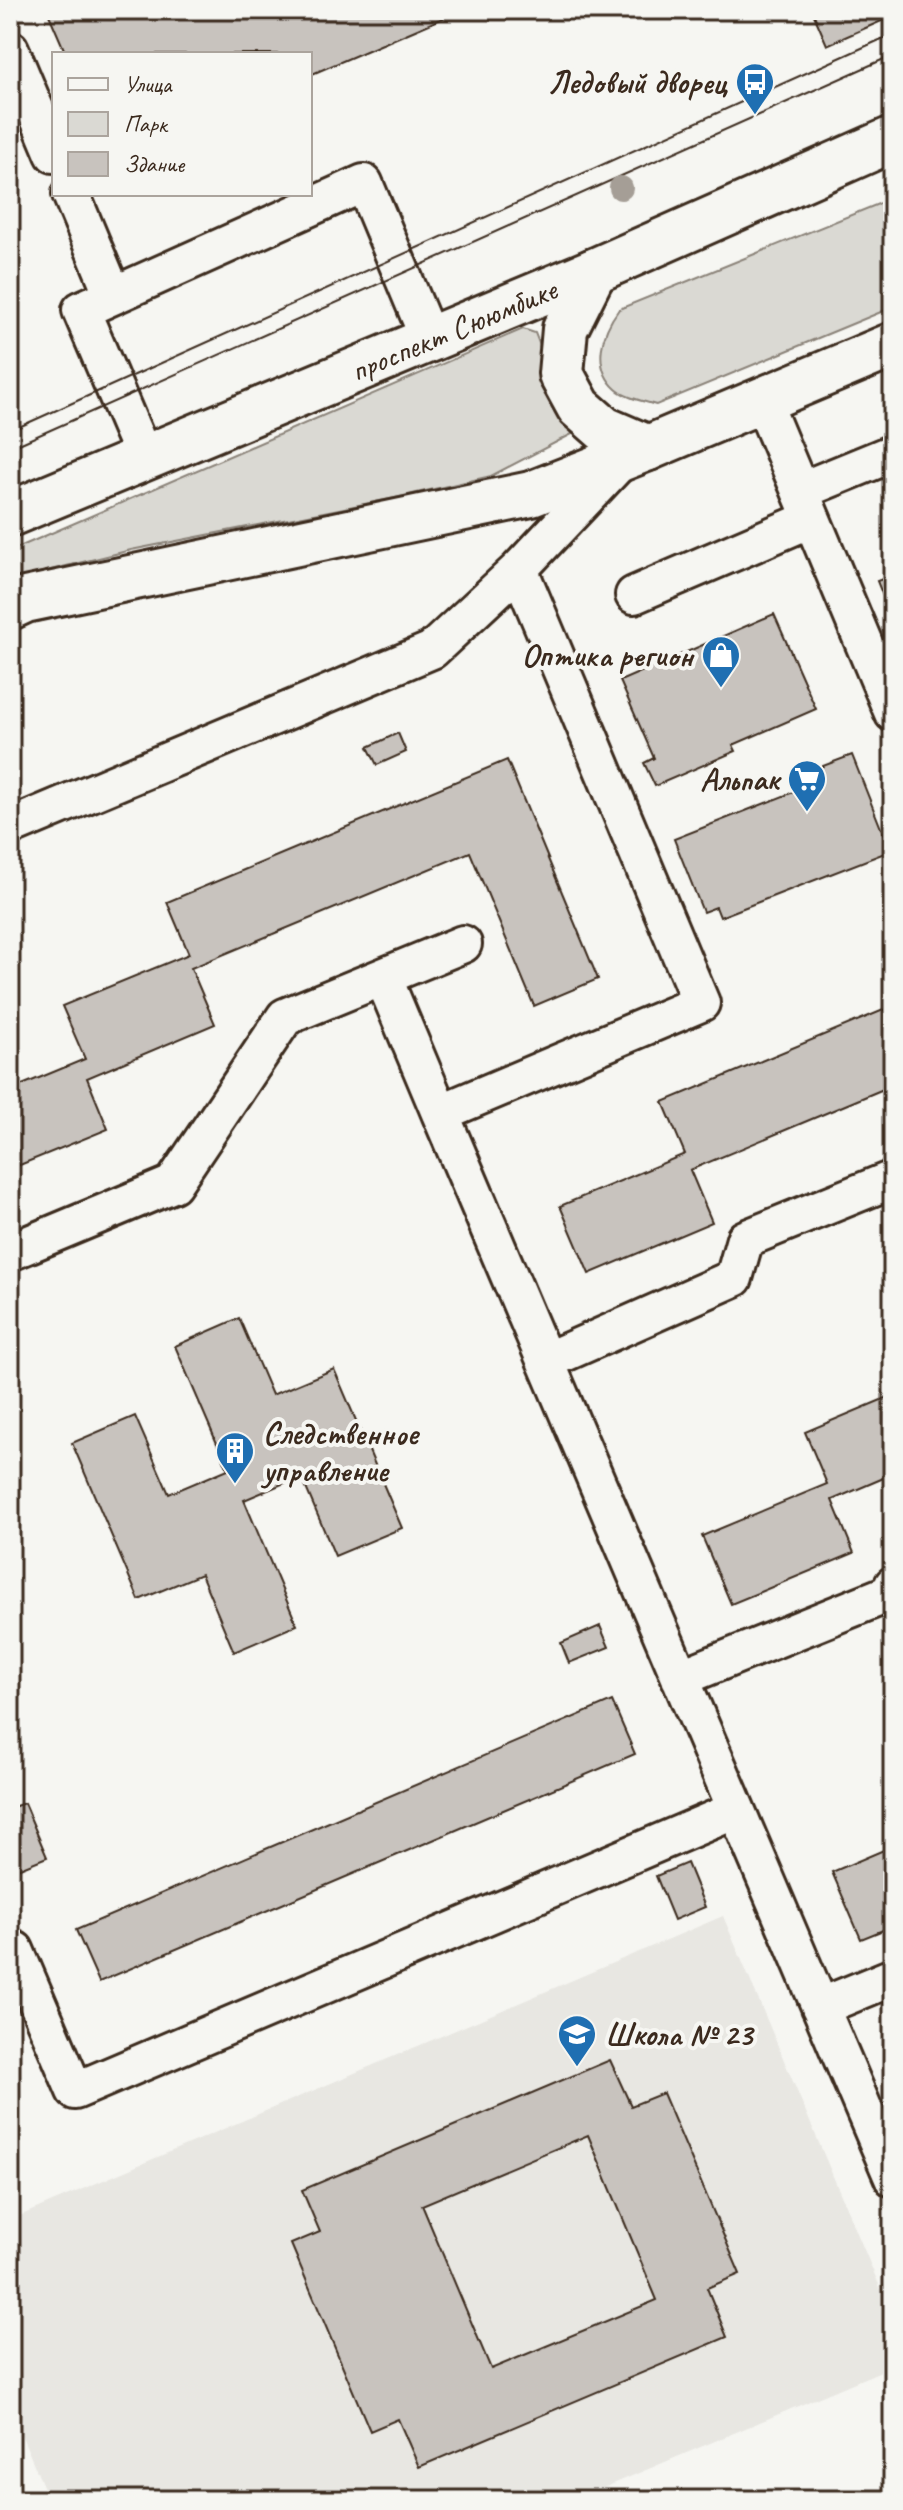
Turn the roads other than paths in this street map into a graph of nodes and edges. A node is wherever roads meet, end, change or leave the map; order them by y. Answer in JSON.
{"nodes":[{"id":1,"x":10,"y":49,"type":"edge"},
{"id":2,"x":893,"y":139,"type":"edge"},
{"id":3,"x":52,"y":149,"type":"edge"},
{"id":4,"x":72,"y":196,"type":"edge"},
{"id":5,"x":594,"y":271,"type":"junction"},
{"id":6,"x":113,"y":295,"type":"junction"},
{"id":7,"x":429,"y":339,"type":"junction"},
{"id":8,"x":893,"y":345,"type":"edge"},
{"id":9,"x":762,"y":400,"type":"junction"},
{"id":10,"x":636,"y":453,"type":"junction"},
{"id":11,"x":893,"y":453,"type":"edge"},
{"id":12,"x":144,"y":458,"type":"junction"},
{"id":13,"x":806,"y":505,"type":"junction"},
{"id":14,"x":11,"y":513,"type":"edge"},
{"id":15,"x":519,"y":569,"type":"junction"},
{"id":16,"x":634,"y":595,"type":"dead end"},
{"id":17,"x":10,"y":607,"type":"edge"},
{"id":18,"x":893,"y":713,"type":"edge"},
{"id":19,"x":10,"y":827,"type":"edge"},
{"id":20,"x":463,"y":944,"type":"dead end"},
{"id":21,"x":383,"y":977,"type":"junction"},
{"id":22,"x":440,"y":1113,"type":"junction"},
{"id":23,"x":893,"y":1179,"type":"edge"},
{"id":24,"x":10,"y":1252,"type":"edge"},
{"id":25,"x":546,"y":1361,"type":"junction"},
{"id":26,"x":893,"y":1585,"type":"edge"},
{"id":27,"x":680,"y":1678,"type":"junction"},
{"id":28,"x":736,"y":1810,"type":"junction"},
{"id":29,"x":10,"y":1952,"type":"edge"},
{"id":30,"x":893,"y":1977,"type":"edge"},
{"id":31,"x":820,"y":2007,"type":"junction"},
{"id":32,"x":893,"y":2178,"type":"edge"}],
"edges":[{"from":1,"to":3,"type":"street"},
{"from":2,"to":5,"type":"main road","name":"проспект Сююмбике"},
{"from":4,"to":6,"type":"street"},
{"from":5,"to":7,"type":"main road","name":"проспект Сююмбике"},
{"from":5,"to":10,"type":"main road"},
{"from":6,"to":7,"type":"street"},
{"from":6,"to":12,"type":"street"},
{"from":7,"to":12,"type":"main road","name":"проспект Сююмбике"},
{"from":8,"to":9,"type":"main road"},
{"from":9,"to":10,"type":"main road"},
{"from":9,"to":13,"type":"street"},
{"from":10,"to":15,"type":"street"},
{"from":10,"to":17,"type":"main road"},
{"from":11,"to":13,"type":"street"},
{"from":12,"to":14,"type":"main road","name":"проспект Сююмбике"},
{"from":13,"to":16,"type":"street"},
{"from":13,"to":18,"type":"street"},
{"from":15,"to":19,"type":"street"},
{"from":15,"to":22,"type":"street"},
{"from":20,"to":21,"type":"street"},
{"from":21,"to":22,"type":"street"},
{"from":21,"to":24,"type":"street"},
{"from":22,"to":25,"type":"street"},
{"from":23,"to":25,"type":"street"},
{"from":25,"to":27,"type":"street"},
{"from":26,"to":27,"type":"street"},
{"from":27,"to":28,"type":"street"},
{"from":28,"to":29,"type":"street"},
{"from":28,"to":31,"type":"street"},
{"from":30,"to":31,"type":"street"},
{"from":31,"to":32,"type":"street"}]}
